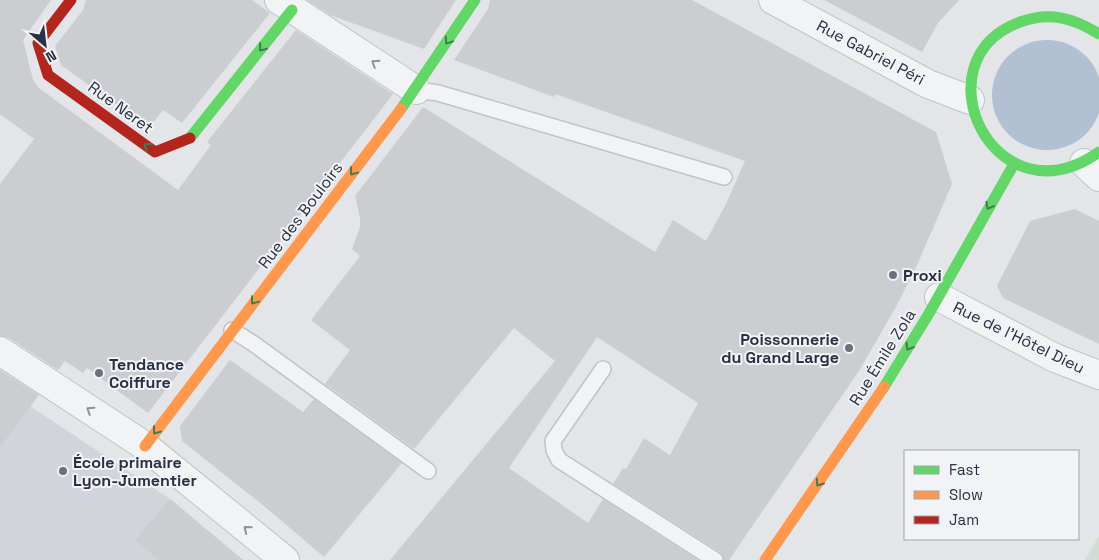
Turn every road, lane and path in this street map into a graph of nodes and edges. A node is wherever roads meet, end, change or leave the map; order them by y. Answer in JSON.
{"nodes":[{"id":1,"x":71,"y":0,"type":"edge"},
{"id":2,"x":475,"y":0,"type":"edge"},
{"id":3,"x":773,"y":0,"type":"edge"},
{"id":4,"x":286,"y":5,"type":"edge"},
{"id":5,"x":1099,"y":34,"type":"edge"},
{"id":6,"x":416,"y":90,"type":"junction"},
{"id":7,"x":970,"y":100,"type":"junction"},
{"id":8,"x":1014,"y":164,"type":"junction"},
{"id":9,"x":1094,"y":164,"type":"edge"},
{"id":10,"x":724,"y":176,"type":"dead end"},
{"id":11,"x":939,"y":297,"type":"junction"},
{"id":12,"x":232,"y":330,"type":"junction"},
{"id":13,"x":0,"y":352,"type":"edge"},
{"id":14,"x":603,"y":369,"type":"dead end"},
{"id":15,"x":1099,"y":375,"type":"edge"},
{"id":16,"x":145,"y":446,"type":"junction"},
{"id":17,"x":428,"y":471,"type":"dead end"},
{"id":18,"x":285,"y":560,"type":"edge"},
{"id":19,"x":715,"y":560,"type":"edge"},
{"id":20,"x":765,"y":560,"type":"edge"}],
"edges":[{"from":4,"to":1,"type":"street","name":"Rue Neret","one_way":true},
{"from":2,"to":6,"type":"street","name":"Rue des Bouloirs","one_way":true},
{"from":3,"to":7,"type":"street","name":"Rue Gabriel Péri"},
{"from":6,"to":4,"type":"street","one_way":true},
{"from":5,"to":7,"type":"street"},
{"from":6,"to":10,"type":"lane"},
{"from":6,"to":12,"type":"street","name":"Rue des Bouloirs","one_way":true},
{"from":7,"to":8,"type":"street"},
{"from":8,"to":9,"type":"street"},
{"from":8,"to":11,"type":"street","name":"Rue Émile Zola","one_way":true},
{"from":11,"to":15,"type":"street","name":"Rue de l'Hôtel Dieu"},
{"from":11,"to":20,"type":"street","name":"Rue Émile Zola","one_way":true},
{"from":12,"to":16,"type":"street","name":"Rue des Bouloirs","one_way":true},
{"from":12,"to":17,"type":"lane"},
{"from":16,"to":13,"type":"street","one_way":true},
{"from":14,"to":19,"type":"lane"},
{"from":18,"to":16,"type":"street","one_way":true}]}
